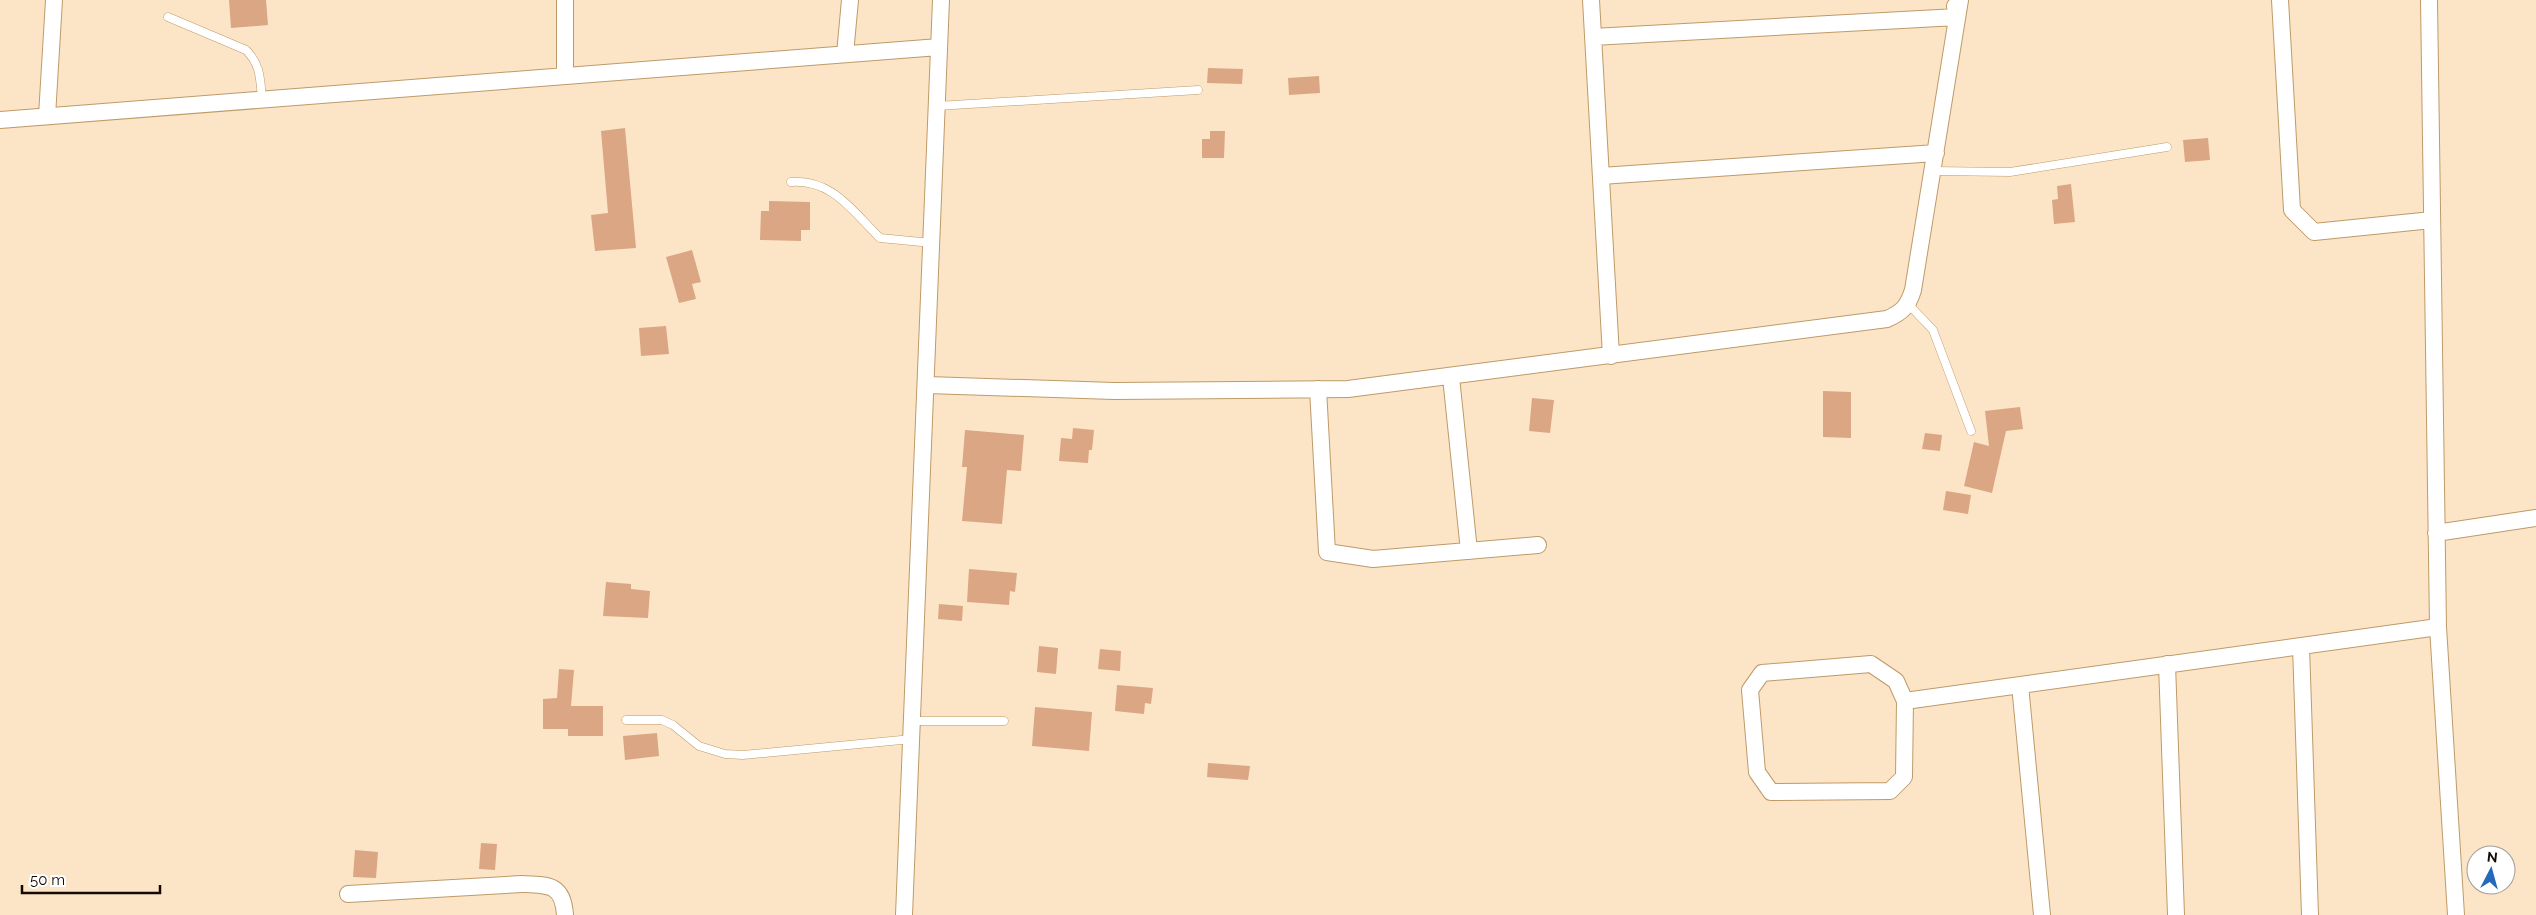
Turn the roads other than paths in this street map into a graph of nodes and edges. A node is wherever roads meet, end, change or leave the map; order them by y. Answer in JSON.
{"nodes":[{"id":1,"x":54,"y":0,"type":"edge"},
{"id":2,"x":565,"y":0,"type":"edge"},
{"id":3,"x":850,"y":0,"type":"edge"},
{"id":4,"x":942,"y":0,"type":"edge"},
{"id":5,"x":1591,"y":0,"type":"edge"},
{"id":6,"x":1954,"y":0,"type":"edge"},
{"id":7,"x":1960,"y":0,"type":"edge"},
{"id":8,"x":2280,"y":0,"type":"edge"},
{"id":9,"x":2429,"y":0,"type":"edge"},
{"id":10,"x":168,"y":17,"type":"dead end"},
{"id":11,"x":1957,"y":17,"type":"junction"},
{"id":12,"x":1593,"y":37,"type":"junction"},
{"id":13,"x":939,"y":47,"type":"junction"},
{"id":14,"x":845,"y":54,"type":"junction"},
{"id":15,"x":565,"y":75,"type":"junction"},
{"id":16,"x":1198,"y":90,"type":"dead end"},
{"id":17,"x":262,"y":99,"type":"junction"},
{"id":18,"x":937,"y":106,"type":"junction"},
{"id":19,"x":47,"y":116,"type":"junction"},
{"id":20,"x":0,"y":120,"type":"edge"},
{"id":21,"x":2167,"y":147,"type":"dead end"},
{"id":22,"x":1936,"y":153,"type":"junction"},
{"id":23,"x":1933,"y":170,"type":"junction"},
{"id":24,"x":1601,"y":176,"type":"junction"},
{"id":25,"x":791,"y":182,"type":"dead end"},
{"id":26,"x":2432,"y":220,"type":"junction"},
{"id":27,"x":932,"y":243,"type":"junction"},
{"id":28,"x":1908,"y":305,"type":"junction"},
{"id":29,"x":1611,"y":356,"type":"junction"},
{"id":30,"x":1451,"y":377,"type":"junction"},
{"id":31,"x":927,"y":385,"type":"junction"},
{"id":32,"x":1318,"y":389,"type":"junction"},
{"id":33,"x":1971,"y":431,"type":"dead end"},
{"id":34,"x":2536,"y":518,"type":"edge"},
{"id":35,"x":2436,"y":533,"type":"junction"},
{"id":36,"x":1538,"y":546,"type":"dead end"},
{"id":37,"x":1469,"y":551,"type":"junction"},
{"id":38,"x":2438,"y":627,"type":"junction"},
{"id":39,"x":2301,"y":646,"type":"junction"},
{"id":40,"x":2167,"y":664,"type":"junction"},
{"id":41,"x":2020,"y":685,"type":"junction"},
{"id":42,"x":1905,"y":701,"type":"junction"},
{"id":43,"x":626,"y":720,"type":"dead end"},
{"id":44,"x":912,"y":721,"type":"junction"},
{"id":45,"x":1004,"y":721,"type":"dead end"},
{"id":46,"x":912,"y":739,"type":"junction"},
{"id":47,"x":348,"y":894,"type":"dead end"},
{"id":48,"x":565,"y":915,"type":"edge"},
{"id":49,"x":904,"y":915,"type":"edge"},
{"id":50,"x":2042,"y":915,"type":"edge"},
{"id":51,"x":2176,"y":915,"type":"edge"},
{"id":52,"x":2310,"y":915,"type":"edge"},
{"id":53,"x":2456,"y":915,"type":"edge"}],
"edges":[{"from":1,"to":19,"type":"street"},
{"from":2,"to":15,"type":"street"},
{"from":3,"to":14,"type":"street"},
{"from":4,"to":13,"type":"street"},
{"from":5,"to":12,"type":"street"},
{"from":6,"to":11,"type":"street"},
{"from":7,"to":11,"type":"street"},
{"from":8,"to":26,"type":"street"},
{"from":9,"to":26,"type":"street"},
{"from":10,"to":17,"type":"lane"},
{"from":11,"to":12,"type":"street"},
{"from":11,"to":22,"type":"street"},
{"from":12,"to":24,"type":"street"},
{"from":13,"to":14,"type":"street"},
{"from":13,"to":18,"type":"street"},
{"from":14,"to":15,"type":"street"},
{"from":15,"to":17,"type":"street"},
{"from":16,"to":18,"type":"lane"},
{"from":17,"to":19,"type":"street"},
{"from":18,"to":27,"type":"street"},
{"from":19,"to":20,"type":"street"},
{"from":21,"to":23,"type":"lane"},
{"from":22,"to":23,"type":"street"},
{"from":22,"to":24,"type":"street"},
{"from":23,"to":28,"type":"street"},
{"from":24,"to":29,"type":"street"},
{"from":25,"to":27,"type":"lane"},
{"from":26,"to":35,"type":"street"},
{"from":27,"to":31,"type":"street"},
{"from":28,"to":29,"type":"street"},
{"from":28,"to":33,"type":"lane"},
{"from":29,"to":30,"type":"street"},
{"from":30,"to":32,"type":"street"},
{"from":30,"to":37,"type":"street"},
{"from":31,"to":32,"type":"street"},
{"from":31,"to":44,"type":"street"},
{"from":32,"to":37,"type":"street"},
{"from":34,"to":35,"type":"street"},
{"from":35,"to":38,"type":"street"},
{"from":36,"to":37,"type":"street"},
{"from":38,"to":39,"type":"street"},
{"from":38,"to":53,"type":"street"},
{"from":39,"to":40,"type":"street"},
{"from":39,"to":52,"type":"street"},
{"from":40,"to":41,"type":"street"},
{"from":40,"to":51,"type":"street"},
{"from":41,"to":42,"type":"street"},
{"from":41,"to":50,"type":"street"},
{"from":42,"to":42,"type":"street"},
{"from":43,"to":46,"type":"lane"},
{"from":44,"to":45,"type":"lane"},
{"from":44,"to":46,"type":"street"},
{"from":46,"to":49,"type":"street"},
{"from":47,"to":48,"type":"street"}]}
